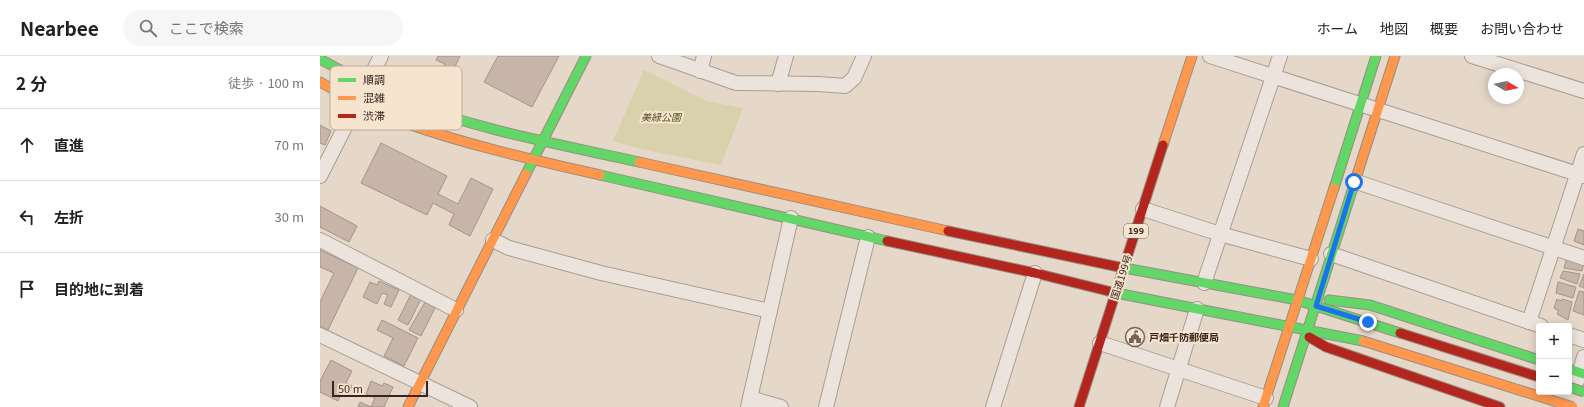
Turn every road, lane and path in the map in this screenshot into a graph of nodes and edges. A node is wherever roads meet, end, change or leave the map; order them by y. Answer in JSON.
{"nodes":[{"id":1,"x":382,"y":56,"type":"edge"},
{"id":2,"x":586,"y":56,"type":"edge"},
{"id":3,"x":659,"y":56,"type":"edge"},
{"id":4,"x":704,"y":56,"type":"edge"},
{"id":5,"x":786,"y":56,"type":"edge"},
{"id":6,"x":864,"y":56,"type":"edge"},
{"id":7,"x":1192,"y":56,"type":"edge"},
{"id":8,"x":1210,"y":56,"type":"edge"},
{"id":9,"x":1280,"y":56,"type":"edge"},
{"id":10,"x":1376,"y":56,"type":"edge"},
{"id":11,"x":1395,"y":56,"type":"edge"},
{"id":12,"x":1472,"y":56,"type":"edge"},
{"id":13,"x":320,"y":59,"type":"edge"},
{"id":14,"x":333,"y":66,"type":"edge"},
{"id":15,"x":377,"y":66,"type":"edge"},
{"id":16,"x":700,"y":71,"type":"junction"},
{"id":17,"x":1274,"y":75,"type":"junction"},
{"id":18,"x":320,"y":82,"type":"edge"},
{"id":19,"x":778,"y":84,"type":"junction"},
{"id":20,"x":330,"y":88,"type":"edge"},
{"id":21,"x":1584,"y":91,"type":"edge"},
{"id":22,"x":1360,"y":103,"type":"junction"},
{"id":23,"x":1378,"y":109,"type":"junction"},
{"id":24,"x":462,"y":122,"type":"edge"},
{"id":25,"x":344,"y":130,"type":"edge"},
{"id":26,"x":425,"y":130,"type":"edge"},
{"id":27,"x":543,"y":141,"type":"junction"},
{"id":28,"x":1584,"y":154,"type":"edge"},
{"id":29,"x":534,"y":159,"type":"junction"},
{"id":30,"x":1581,"y":175,"type":"edge"},
{"id":31,"x":320,"y":176,"type":"edge"},
{"id":32,"x":1354,"y":182,"type":"junction"},
{"id":33,"x":1143,"y":209,"type":"junction"},
{"id":34,"x":790,"y":218,"type":"junction"},
{"id":35,"x":1220,"y":234,"type":"junction"},
{"id":36,"x":868,"y":237,"type":"junction"},
{"id":37,"x":320,"y":240,"type":"edge"},
{"id":38,"x":493,"y":240,"type":"junction"},
{"id":39,"x":1553,"y":248,"type":"junction"},
{"id":40,"x":1332,"y":254,"type":"junction"},
{"id":41,"x":1584,"y":258,"type":"edge"},
{"id":42,"x":1311,"y":259,"type":"junction"},
{"id":43,"x":1124,"y":268,"type":"junction"},
{"id":44,"x":1035,"y":273,"type":"junction"},
{"id":45,"x":1204,"y":283,"type":"junction"},
{"id":46,"x":1116,"y":293,"type":"junction"},
{"id":47,"x":1297,"y":300,"type":"junction"},
{"id":48,"x":1317,"y":303,"type":"junction"},
{"id":49,"x":1197,"y":309,"type":"junction"},
{"id":50,"x":456,"y":310,"type":"junction"},
{"id":51,"x":770,"y":312,"type":"junction"},
{"id":52,"x":1535,"y":324,"type":"edge"},
{"id":53,"x":1288,"y":326,"type":"junction"},
{"id":54,"x":1308,"y":333,"type":"junction"},
{"id":55,"x":320,"y":335,"type":"edge"},
{"id":56,"x":1572,"y":336,"type":"edge"},
{"id":57,"x":1584,"y":340,"type":"edge"},
{"id":58,"x":1100,"y":343,"type":"junction"},
{"id":59,"x":1584,"y":357,"type":"edge"},
{"id":60,"x":1536,"y":359,"type":"edge"},
{"id":61,"x":1178,"y":369,"type":"junction"},
{"id":62,"x":1577,"y":372,"type":"edge"},
{"id":63,"x":1536,"y":376,"type":"edge"},
{"id":64,"x":420,"y":382,"type":"junction"},
{"id":65,"x":1572,"y":388,"type":"edge"},
{"id":66,"x":1584,"y":392,"type":"edge"},
{"id":67,"x":749,"y":402,"type":"edge"},
{"id":68,"x":1264,"y":402,"type":"edge"},
{"id":69,"x":1287,"y":406,"type":"edge"},
{"id":70,"x":408,"y":407,"type":"edge"},
{"id":71,"x":470,"y":407,"type":"edge"},
{"id":72,"x":781,"y":407,"type":"edge"},
{"id":73,"x":826,"y":407,"type":"edge"},
{"id":74,"x":993,"y":407,"type":"edge"},
{"id":75,"x":1079,"y":407,"type":"edge"},
{"id":76,"x":1167,"y":407,"type":"edge"},
{"id":77,"x":1500,"y":407,"type":"edge"},
{"id":78,"x":1569,"y":407,"type":"edge"},
{"id":79,"x":1573,"y":407,"type":"edge"}],
"edges":[{"from":1,"to":15,"type":"street"},
{"from":2,"to":27,"type":"main road"},
{"from":3,"to":16,"type":"street"},
{"from":4,"to":16,"type":"street"},
{"from":5,"to":19,"type":"street"},
{"from":6,"to":19,"type":"street"},
{"from":7,"to":33,"type":"main road","name":"国道199号","number":"199"},
{"from":8,"to":17,"type":"street"},
{"from":9,"to":17,"type":"street"},
{"from":10,"to":22,"type":"main road"},
{"from":11,"to":23,"type":"main road"},
{"from":12,"to":21,"type":"street"},
{"from":13,"to":14,"type":"main road"},
{"from":16,"to":19,"type":"street"},
{"from":17,"to":22,"type":"street"},
{"from":17,"to":35,"type":"street"},
{"from":18,"to":20,"type":"main road"},
{"from":22,"to":23,"type":"street"},
{"from":22,"to":42,"type":"main road"},
{"from":23,"to":30,"type":"street"},
{"from":23,"to":32,"type":"main road"},
{"from":24,"to":27,"type":"main road"},
{"from":25,"to":31,"type":"street"},
{"from":26,"to":29,"type":"main road"},
{"from":27,"to":29,"type":"main road"},
{"from":27,"to":43,"type":"main road"},
{"from":28,"to":30,"type":"street"},
{"from":29,"to":34,"type":"main road"},
{"from":29,"to":38,"type":"main road"},
{"from":30,"to":39,"type":"street"},
{"from":32,"to":39,"type":"street"},
{"from":32,"to":40,"type":"main road"},
{"from":33,"to":35,"type":"street"},
{"from":33,"to":43,"type":"main road","name":"国道199号","number":"199"},
{"from":34,"to":36,"type":"main road"},
{"from":34,"to":51,"type":"street"},
{"from":35,"to":42,"type":"street"},
{"from":35,"to":45,"type":"street"},
{"from":36,"to":44,"type":"main road"},
{"from":36,"to":73,"type":"street"},
{"from":37,"to":50,"type":"street"},
{"from":38,"to":50,"type":"main road"},
{"from":38,"to":51,"type":"street"},
{"from":39,"to":41,"type":"street"},
{"from":39,"to":52,"type":"street"},
{"from":40,"to":48,"type":"main road"},
{"from":40,"to":52,"type":"street"},
{"from":42,"to":47,"type":"main road"},
{"from":43,"to":45,"type":"main road"},
{"from":43,"to":46,"type":"main road","name":"国道199号","number":"199"},
{"from":44,"to":46,"type":"main road"},
{"from":44,"to":74,"type":"street"},
{"from":45,"to":47,"type":"main road"},
{"from":46,"to":49,"type":"main road"},
{"from":46,"to":58,"type":"main road","name":"国道199号","number":"199"},
{"from":47,"to":48,"type":"main road"},
{"from":47,"to":53,"type":"main road"},
{"from":48,"to":54,"type":"main road"},
{"from":48,"to":60,"type":"main road"},
{"from":48,"to":63,"type":"main road"},
{"from":49,"to":53,"type":"main road"},
{"from":49,"to":61,"type":"street"},
{"from":50,"to":64,"type":"main road"},
{"from":51,"to":67,"type":"street"},
{"from":53,"to":54,"type":"main road"},
{"from":53,"to":68,"type":"main road"},
{"from":54,"to":69,"type":"main road"},
{"from":54,"to":77,"type":"main road"},
{"from":54,"to":79,"type":"main road","bridge":true},
{"from":55,"to":64,"type":"street"},
{"from":56,"to":57,"type":"street"},
{"from":58,"to":61,"type":"street"},
{"from":58,"to":75,"type":"main road","name":"国道199号","number":"199"},
{"from":59,"to":62,"type":"street"},
{"from":61,"to":68,"type":"street"},
{"from":61,"to":76,"type":"street"},
{"from":62,"to":78,"type":"street"},
{"from":64,"to":70,"type":"main road"},
{"from":64,"to":71,"type":"street"},
{"from":65,"to":66,"type":"main road","bridge":true},
{"from":67,"to":72,"type":"street"}]}
